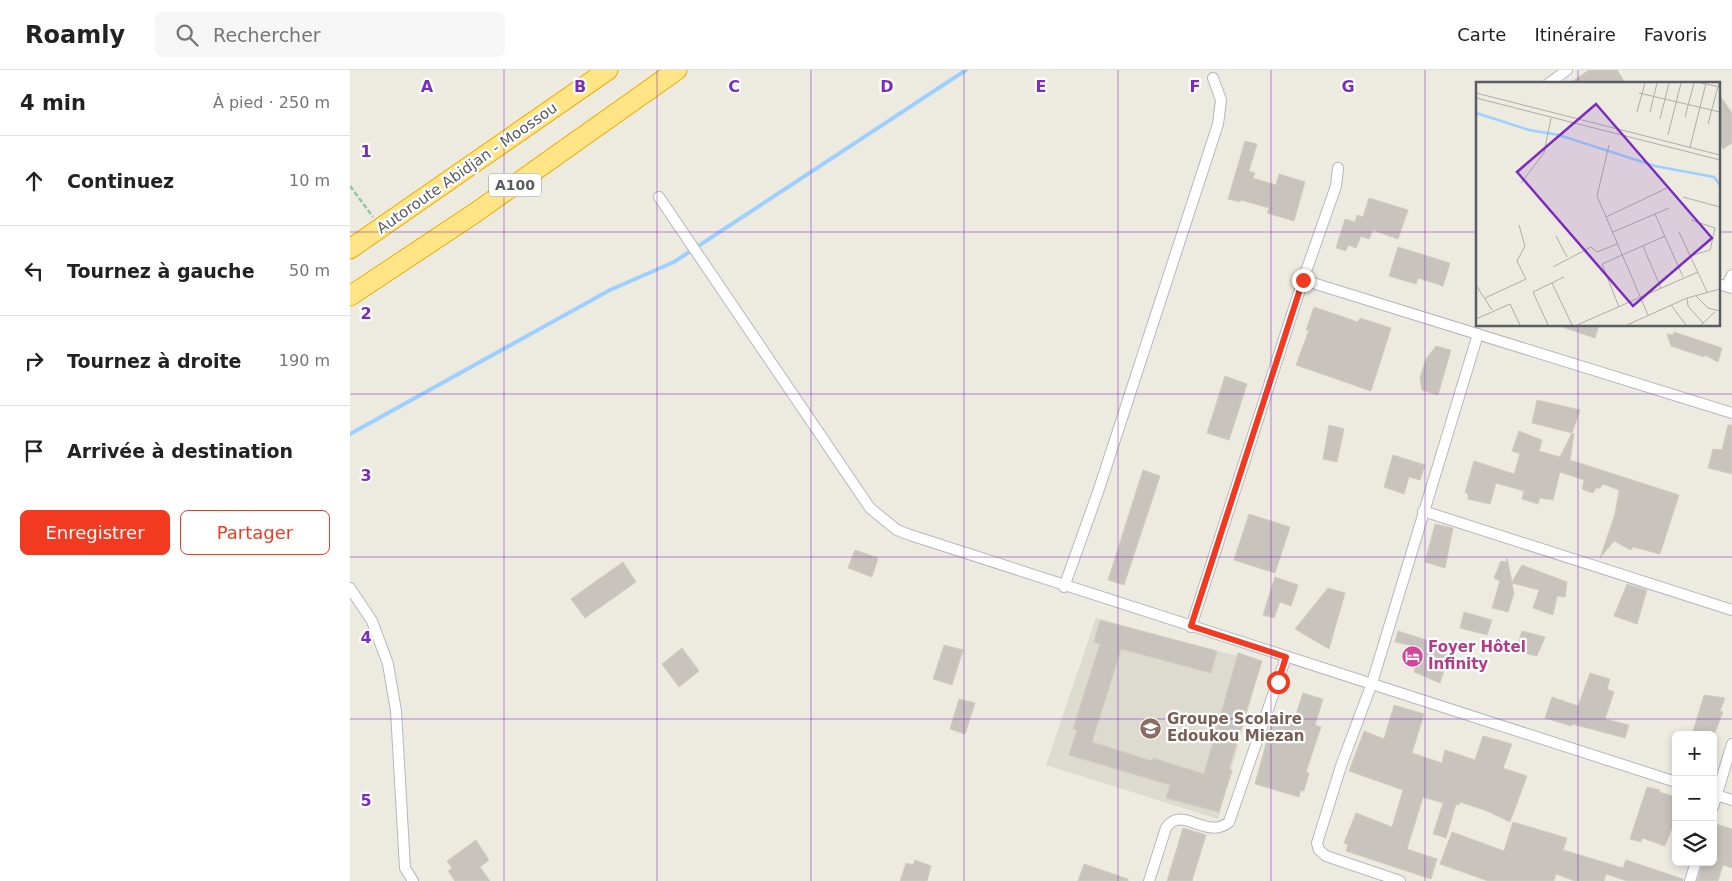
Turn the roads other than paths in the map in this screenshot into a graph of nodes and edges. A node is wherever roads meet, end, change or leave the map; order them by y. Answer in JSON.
{"nodes":[{"id":1,"x":608,"y":70,"type":"edge"},
{"id":2,"x":677,"y":70,"type":"edge"},
{"id":3,"x":1567,"y":70,"type":"edge"},
{"id":4,"x":1214,"y":78,"type":"dead end"},
{"id":5,"x":1551,"y":82,"type":"edge"},
{"id":6,"x":1338,"y":168,"type":"dead end"},
{"id":7,"x":659,"y":197,"type":"dead end"},
{"id":8,"x":350,"y":249,"type":"edge"},
{"id":9,"x":1732,"y":275,"type":"edge"},
{"id":10,"x":1303,"y":280,"type":"junction"},
{"id":11,"x":1726,"y":286,"type":"edge"},
{"id":12,"x":350,"y":296,"type":"edge"},
{"id":13,"x":1478,"y":334,"type":"junction"},
{"id":14,"x":1732,"y":413,"type":"edge"},
{"id":15,"x":1423,"y":511,"type":"junction"},
{"id":16,"x":1064,"y":586,"type":"junction"},
{"id":17,"x":350,"y":588,"type":"edge"},
{"id":18,"x":1732,"y":610,"type":"edge"},
{"id":19,"x":1191,"y":626,"type":"junction"},
{"id":20,"x":1286,"y":657,"type":"junction"},
{"id":21,"x":1372,"y":683,"type":"junction"},
{"id":22,"x":1732,"y":744,"type":"edge"},
{"id":23,"x":1672,"y":781,"type":"edge"},
{"id":24,"x":1717,"y":788,"type":"edge"},
{"id":25,"x":1717,"y":795,"type":"edge"},
{"id":26,"x":1732,"y":800,"type":"edge"},
{"id":27,"x":1695,"y":866,"type":"edge"},
{"id":28,"x":413,"y":881,"type":"edge"},
{"id":29,"x":1149,"y":881,"type":"edge"},
{"id":30,"x":1400,"y":881,"type":"edge"},
{"id":31,"x":1690,"y":881,"type":"edge"}],
"edges":[{"from":1,"to":8,"type":"highway","name":"Autoroute Abidjan - Moossou","number":"A100"},
{"from":2,"to":12,"type":"highway","number":"A100"},
{"from":3,"to":5,"type":"street"},
{"from":4,"to":16,"type":"street"},
{"from":6,"to":10,"type":"street"},
{"from":7,"to":16,"type":"street"},
{"from":9,"to":11,"type":"street"},
{"from":10,"to":13,"type":"street"},
{"from":10,"to":19,"type":"street"},
{"from":13,"to":14,"type":"street"},
{"from":13,"to":15,"type":"street"},
{"from":15,"to":18,"type":"street"},
{"from":15,"to":21,"type":"street"},
{"from":16,"to":19,"type":"street"},
{"from":17,"to":28,"type":"street"},
{"from":19,"to":20,"type":"street"},
{"from":20,"to":21,"type":"street"},
{"from":20,"to":29,"type":"street"},
{"from":21,"to":23,"type":"street"},
{"from":21,"to":30,"type":"street"},
{"from":22,"to":24,"type":"street"},
{"from":25,"to":26,"type":"street"},
{"from":27,"to":31,"type":"street"}]}
